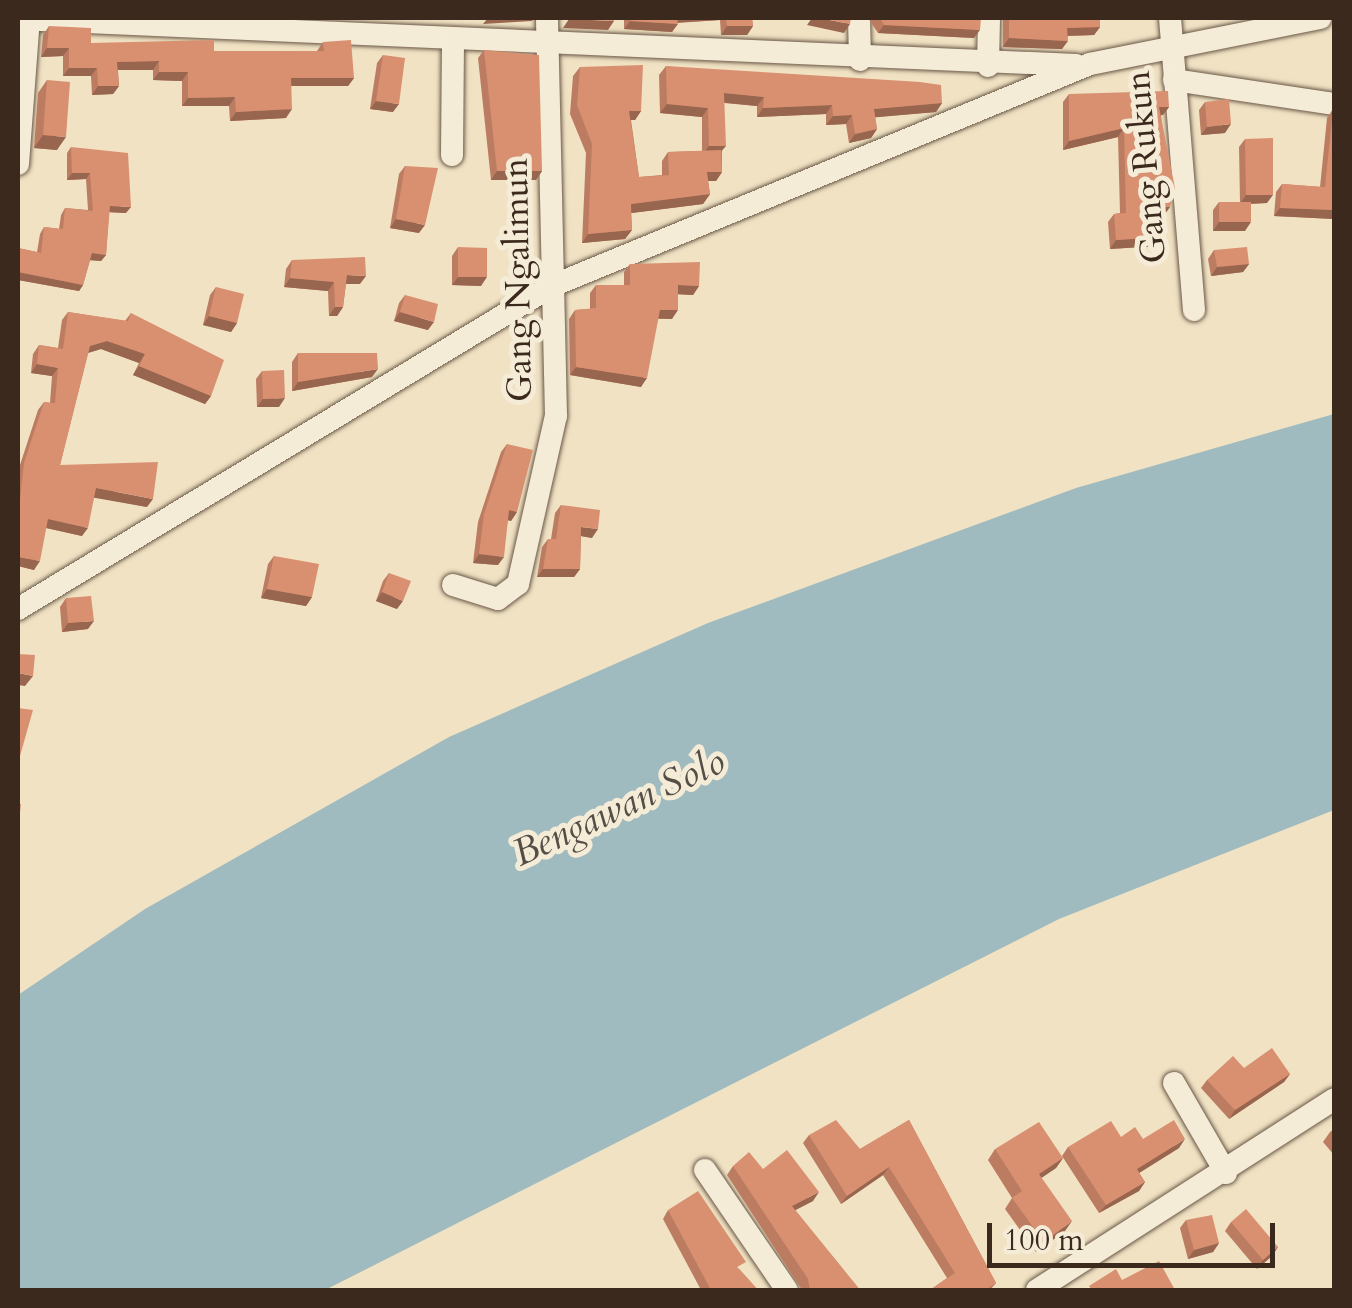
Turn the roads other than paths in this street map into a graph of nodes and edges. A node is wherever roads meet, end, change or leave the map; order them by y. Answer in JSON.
{"nodes":[{"id":1,"x":547,"y":18,"type":"edge"},
{"id":2,"x":859,"y":18,"type":"edge"},
{"id":3,"x":989,"y":18,"type":"edge"},
{"id":4,"x":1170,"y":18,"type":"edge"},
{"id":5,"x":1320,"y":18,"type":"edge"},
{"id":6,"x":25,"y":19,"type":"edge"},
{"id":7,"x":453,"y":41,"type":"junction"},
{"id":8,"x":549,"y":46,"type":"junction"},
{"id":9,"x":1171,"y":46,"type":"junction"},
{"id":10,"x":860,"y":60,"type":"junction"},
{"id":11,"x":1090,"y":64,"type":"junction"},
{"id":12,"x":988,"y":66,"type":"junction"},
{"id":13,"x":1174,"y":80,"type":"junction"},
{"id":14,"x":1334,"y":104,"type":"edge"},
{"id":15,"x":452,"y":155,"type":"dead end"},
{"id":16,"x":18,"y":164,"type":"edge"},
{"id":17,"x":552,"y":286,"type":"junction"},
{"id":18,"x":1194,"y":310,"type":"dead end"},
{"id":19,"x":453,"y":586,"type":"dead end"},
{"id":20,"x":18,"y":609,"type":"edge"},
{"id":21,"x":1174,"y":1084,"type":"dead end"},
{"id":22,"x":1334,"y":1100,"type":"edge"},
{"id":23,"x":705,"y":1170,"type":"dead end"},
{"id":24,"x":1226,"y":1173,"type":"junction"},
{"id":25,"x":787,"y":1290,"type":"edge"},
{"id":26,"x":1037,"y":1290,"type":"edge"}],
"edges":[{"from":1,"to":8,"type":"street","name":"Gang Ngalimun"},
{"from":2,"to":10,"type":"street"},
{"from":3,"to":12,"type":"street"},
{"from":4,"to":9,"type":"street","name":"Gang Rukun"},
{"from":5,"to":9,"type":"street"},
{"from":6,"to":7,"type":"street"},
{"from":6,"to":16,"type":"street"},
{"from":7,"to":8,"type":"street"},
{"from":7,"to":15,"type":"street"},
{"from":8,"to":10,"type":"street"},
{"from":8,"to":17,"type":"street","name":"Gang Ngalimun"},
{"from":9,"to":11,"type":"street"},
{"from":9,"to":13,"type":"street","name":"Gang Rukun"},
{"from":10,"to":12,"type":"street"},
{"from":11,"to":12,"type":"street"},
{"from":11,"to":17,"type":"street"},
{"from":13,"to":14,"type":"street"},
{"from":13,"to":18,"type":"street","name":"Gang Rukun"},
{"from":17,"to":19,"type":"street","name":"Gang Ngalimun"},
{"from":17,"to":20,"type":"street"},
{"from":21,"to":24,"type":"street"},
{"from":22,"to":24,"type":"street"},
{"from":23,"to":25,"type":"street"},
{"from":24,"to":26,"type":"street"}]}
